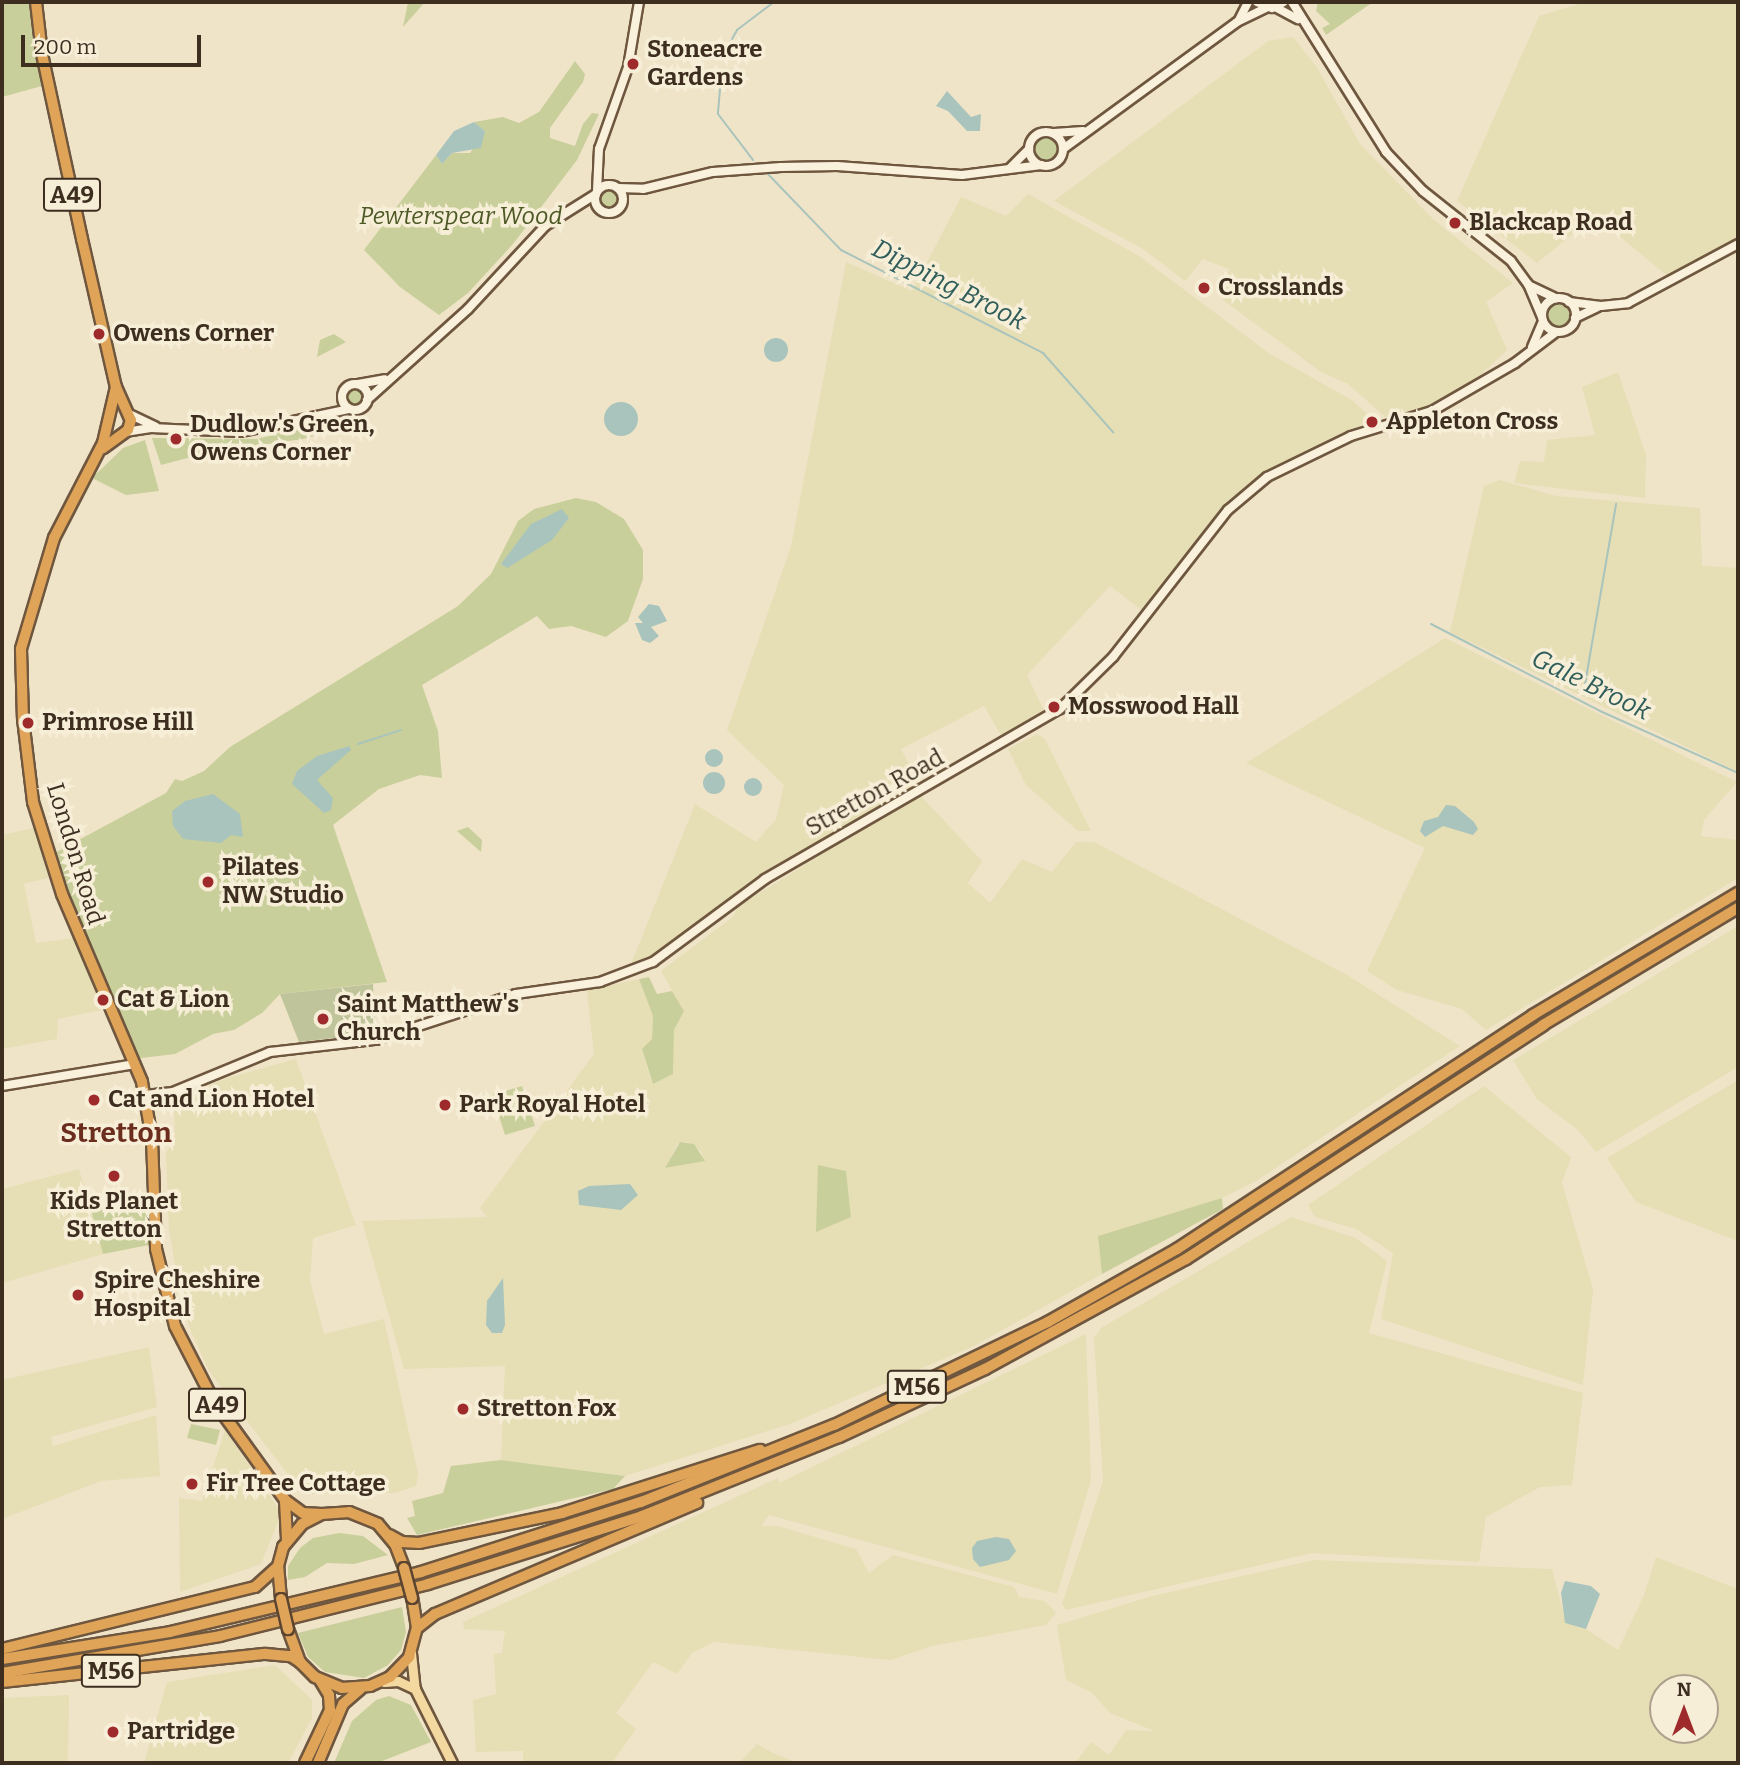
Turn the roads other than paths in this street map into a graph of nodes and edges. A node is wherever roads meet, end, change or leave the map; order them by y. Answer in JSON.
{"nodes":[{"id":1,"x":36,"y":2,"type":"edge"},
{"id":2,"x":639,"y":2,"type":"edge"},
{"id":3,"x":1248,"y":2,"type":"edge"},
{"id":4,"x":1257,"y":2,"type":"edge"},
{"id":5,"x":1284,"y":2,"type":"edge"},
{"id":6,"x":1292,"y":2,"type":"edge"},
{"id":7,"x":1272,"y":7,"type":"junction"},
{"id":8,"x":1301,"y":21,"type":"junction"},
{"id":9,"x":1237,"y":22,"type":"junction"},
{"id":10,"x":1086,"y":131,"type":"junction"},
{"id":11,"x":1053,"y":133,"type":"junction"},
{"id":12,"x":1029,"y":149,"type":"junction"},
{"id":13,"x":1063,"y":149,"type":"junction"},
{"id":14,"x":1041,"y":165,"type":"junction"},
{"id":15,"x":599,"y":166,"type":"junction"},
{"id":16,"x":1010,"y":168,"type":"junction"},
{"id":17,"x":617,"y":187,"type":"junction"},
{"id":18,"x":643,"y":189,"type":"junction"},
{"id":19,"x":596,"y":192,"type":"junction"},
{"id":20,"x":622,"y":206,"type":"junction"},
{"id":21,"x":575,"y":209,"type":"junction"},
{"id":22,"x":599,"y":210,"type":"junction"},
{"id":23,"x":1738,"y":244,"type":"edge"},
{"id":24,"x":1528,"y":284,"type":"junction"},
{"id":25,"x":1556,"y":299,"type":"junction"},
{"id":26,"x":1569,"y":302,"type":"junction"},
{"id":27,"x":1601,"y":306,"type":"junction"},
{"id":28,"x":1576,"y":318,"type":"junction"},
{"id":29,"x":1543,"y":319,"type":"junction"},
{"id":30,"x":1556,"y":332,"type":"junction"},
{"id":31,"x":1528,"y":353,"type":"junction"},
{"id":32,"x":388,"y":377,"type":"junction"},
{"id":33,"x":358,"y":384,"type":"junction"},
{"id":34,"x":116,"y":387,"type":"junction"},
{"id":35,"x":342,"y":392,"type":"junction"},
{"id":36,"x":368,"y":400,"type":"junction"},
{"id":37,"x":349,"y":409,"type":"junction"},
{"id":38,"x":110,"y":411,"type":"junction"},
{"id":39,"x":127,"y":413,"type":"junction"},
{"id":40,"x":318,"y":413,"type":"junction"},
{"id":41,"x":106,"y":426,"type":"junction"},
{"id":42,"x":161,"y":429,"type":"junction"},
{"id":43,"x":124,"y":433,"type":"junction"},
{"id":44,"x":98,"y":452,"type":"junction"},
{"id":45,"x":1738,"y":893,"type":"edge"},
{"id":46,"x":1738,"y":908,"type":"edge"},
{"id":47,"x":135,"y":1064,"type":"junction"},
{"id":48,"x":2,"y":1086,"type":"edge"},
{"id":49,"x":145,"y":1095,"type":"junction"},
{"id":50,"x":793,"y":1442,"type":"junction"},
{"id":51,"x":758,"y":1471,"type":"junction"},
{"id":52,"x":285,"y":1500,"type":"junction"},
{"id":53,"x":322,"y":1514,"type":"junction"},
{"id":54,"x":389,"y":1535,"type":"junction"},
{"id":55,"x":287,"y":1540,"type":"junction"},
{"id":56,"x":274,"y":1571,"type":"junction"},
{"id":57,"x":417,"y":1628,"type":"junction"},
{"id":58,"x":2,"y":1649,"type":"edge"},
{"id":59,"x":411,"y":1651,"type":"junction"},
{"id":60,"x":2,"y":1659,"type":"edge"},
{"id":61,"x":296,"y":1659,"type":"junction"},
{"id":62,"x":2,"y":1673,"type":"edge"},
{"id":63,"x":319,"y":1680,"type":"junction"},
{"id":64,"x":2,"y":1682,"type":"edge"},
{"id":65,"x":383,"y":1682,"type":"junction"},
{"id":66,"x":362,"y":1688,"type":"junction"},
{"id":67,"x":415,"y":1689,"type":"junction"},
{"id":68,"x":305,"y":1763,"type":"edge"},
{"id":69,"x":318,"y":1763,"type":"edge"},
{"id":70,"x":452,"y":1763,"type":"edge"}],
"edges":[{"from":1,"to":34,"type":"highway","number":"A49"},
{"from":2,"to":15,"type":"street"},
{"from":3,"to":9,"type":"street"},
{"from":4,"to":7,"type":"street"},
{"from":5,"to":7,"type":"street"},
{"from":6,"to":8,"type":"street"},
{"from":7,"to":8,"type":"street"},
{"from":7,"to":9,"type":"street"},
{"from":8,"to":24,"type":"street"},
{"from":9,"to":10,"type":"street"},
{"from":10,"to":11,"type":"street"},
{"from":10,"to":13,"type":"street"},
{"from":11,"to":12,"type":"street"},
{"from":11,"to":13,"type":"street"},
{"from":12,"to":14,"type":"street"},
{"from":12,"to":16,"type":"street"},
{"from":13,"to":14,"type":"street"},
{"from":14,"to":16,"type":"street"},
{"from":15,"to":17,"type":"street"},
{"from":15,"to":19,"type":"street"},
{"from":16,"to":18,"type":"street"},
{"from":17,"to":18,"type":"street"},
{"from":17,"to":19,"type":"street"},
{"from":17,"to":20,"type":"street"},
{"from":18,"to":20,"type":"street"},
{"from":19,"to":21,"type":"street"},
{"from":19,"to":22,"type":"street"},
{"from":20,"to":22,"type":"street"},
{"from":21,"to":22,"type":"street"},
{"from":21,"to":32,"type":"street"},
{"from":23,"to":27,"type":"street"},
{"from":24,"to":25,"type":"street"},
{"from":24,"to":29,"type":"street"},
{"from":25,"to":26,"type":"street"},
{"from":25,"to":29,"type":"street"},
{"from":26,"to":27,"type":"street"},
{"from":26,"to":28,"type":"street"},
{"from":27,"to":28,"type":"street"},
{"from":28,"to":30,"type":"street"},
{"from":29,"to":30,"type":"street"},
{"from":29,"to":31,"type":"street"},
{"from":30,"to":31,"type":"street","name":"Stretton Road"},
{"from":31,"to":49,"type":"street","name":"Stretton Road"},
{"from":32,"to":33,"type":"street"},
{"from":32,"to":36,"type":"street"},
{"from":33,"to":35,"type":"street"},
{"from":33,"to":36,"type":"street"},
{"from":34,"to":38,"type":"highway","number":"A49"},
{"from":34,"to":39,"type":"highway","number":"A49"},
{"from":35,"to":37,"type":"street"},
{"from":35,"to":40,"type":"street"},
{"from":36,"to":37,"type":"street"},
{"from":37,"to":40,"type":"street"},
{"from":38,"to":39,"type":"highway"},
{"from":38,"to":41,"type":"highway","number":"A49"},
{"from":39,"to":42,"type":"street"},
{"from":39,"to":43,"type":"highway"},
{"from":40,"to":42,"type":"street"},
{"from":41,"to":43,"type":"highway"},
{"from":41,"to":44,"type":"highway","name":"London Road","number":"A49"},
{"from":42,"to":43,"type":"street"},
{"from":43,"to":44,"type":"highway","name":"London Road","number":"A49"},
{"from":44,"to":47,"type":"highway","name":"London Road","number":"A49"},
{"from":45,"to":50,"type":"highway","number":"M56"},
{"from":46,"to":51,"type":"highway","number":"M56"},
{"from":47,"to":48,"type":"street"},
{"from":47,"to":49,"type":"highway","number":"A49"},
{"from":49,"to":52,"type":"highway","number":"A49"},
{"from":50,"to":54,"type":"highway","number":"M56"},
{"from":50,"to":60,"type":"highway","number":"M56"},
{"from":51,"to":57,"type":"highway","number":"M56"},
{"from":51,"to":62,"type":"highway","number":"M56"},
{"from":52,"to":53,"type":"highway"},
{"from":52,"to":55,"type":"highway"},
{"from":53,"to":54,"type":"highway"},
{"from":53,"to":55,"type":"highway"},
{"from":54,"to":57,"type":"highway","bridge":true},
{"from":55,"to":56,"type":"highway"},
{"from":56,"to":58,"type":"highway","number":"M56"},
{"from":56,"to":61,"type":"highway","bridge":true},
{"from":57,"to":59,"type":"highway"},
{"from":59,"to":65,"type":"highway"},
{"from":59,"to":67,"type":"main road"},
{"from":61,"to":63,"type":"highway"},
{"from":61,"to":64,"type":"highway","number":"M56"},
{"from":63,"to":66,"type":"highway"},
{"from":63,"to":68,"type":"highway"},
{"from":65,"to":66,"type":"highway"},
{"from":65,"to":67,"type":"main road"},
{"from":66,"to":69,"type":"highway"},
{"from":67,"to":70,"type":"main road"}]}
